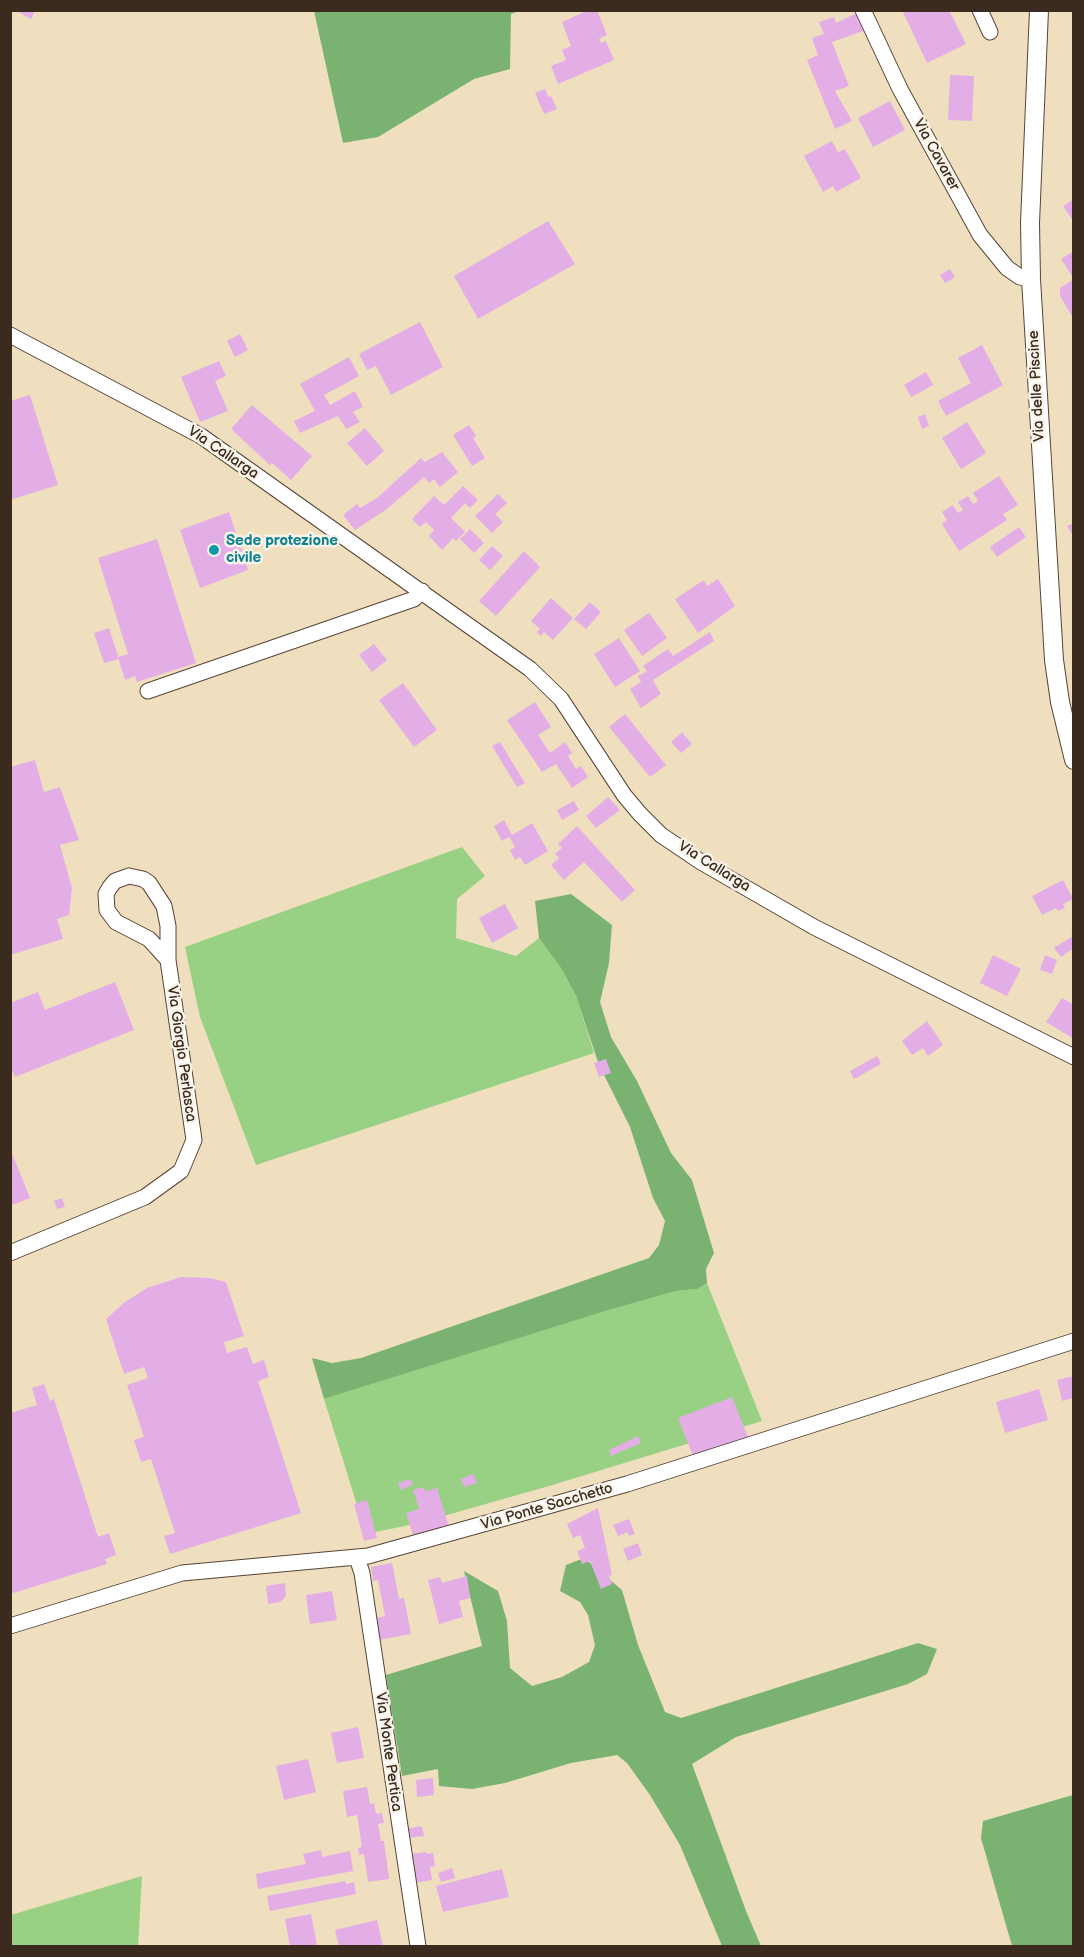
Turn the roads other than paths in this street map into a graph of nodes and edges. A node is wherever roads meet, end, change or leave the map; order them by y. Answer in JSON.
{"nodes":[{"id":1,"x":863,"y":10,"type":"edge"},
{"id":2,"x":980,"y":10,"type":"edge"},
{"id":3,"x":1039,"y":10,"type":"edge"},
{"id":4,"x":990,"y":32,"type":"dead end"},
{"id":5,"x":1031,"y":279,"type":"junction"},
{"id":6,"x":10,"y":335,"type":"edge"},
{"id":7,"x":422,"y":591,"type":"junction"},
{"id":8,"x":148,"y":691,"type":"dead end"},
{"id":9,"x":1074,"y":760,"type":"edge"},
{"id":10,"x":168,"y":960,"type":"junction"},
{"id":11,"x":1074,"y":1057,"type":"edge"},
{"id":12,"x":10,"y":1253,"type":"edge"},
{"id":13,"x":1074,"y":1341,"type":"edge"},
{"id":14,"x":357,"y":1558,"type":"junction"},
{"id":15,"x":10,"y":1626,"type":"edge"},
{"id":16,"x":418,"y":1947,"type":"edge"}],
"edges":[{"from":1,"to":5,"type":"street","name":"Via Cavarer"},
{"from":2,"to":4,"type":"street"},
{"from":3,"to":5,"type":"street","name":"Via delle Piscine"},
{"from":5,"to":9,"type":"street","name":"Via delle Piscine"},
{"from":6,"to":7,"type":"street","name":"Via Callarga"},
{"from":7,"to":8,"type":"street"},
{"from":7,"to":11,"type":"street","name":"Via Callarga"},
{"from":10,"to":10,"type":"street","name":"Via Giorgio Perlasca"},
{"from":10,"to":12,"type":"street","name":"Via Giorgio Perlasca"},
{"from":13,"to":14,"type":"street","name":"Via Ponte Sacchetto"},
{"from":14,"to":15,"type":"street","name":"Via Ponte Sacchetto"},
{"from":14,"to":16,"type":"street","name":"Via Monte Pertica"}]}
